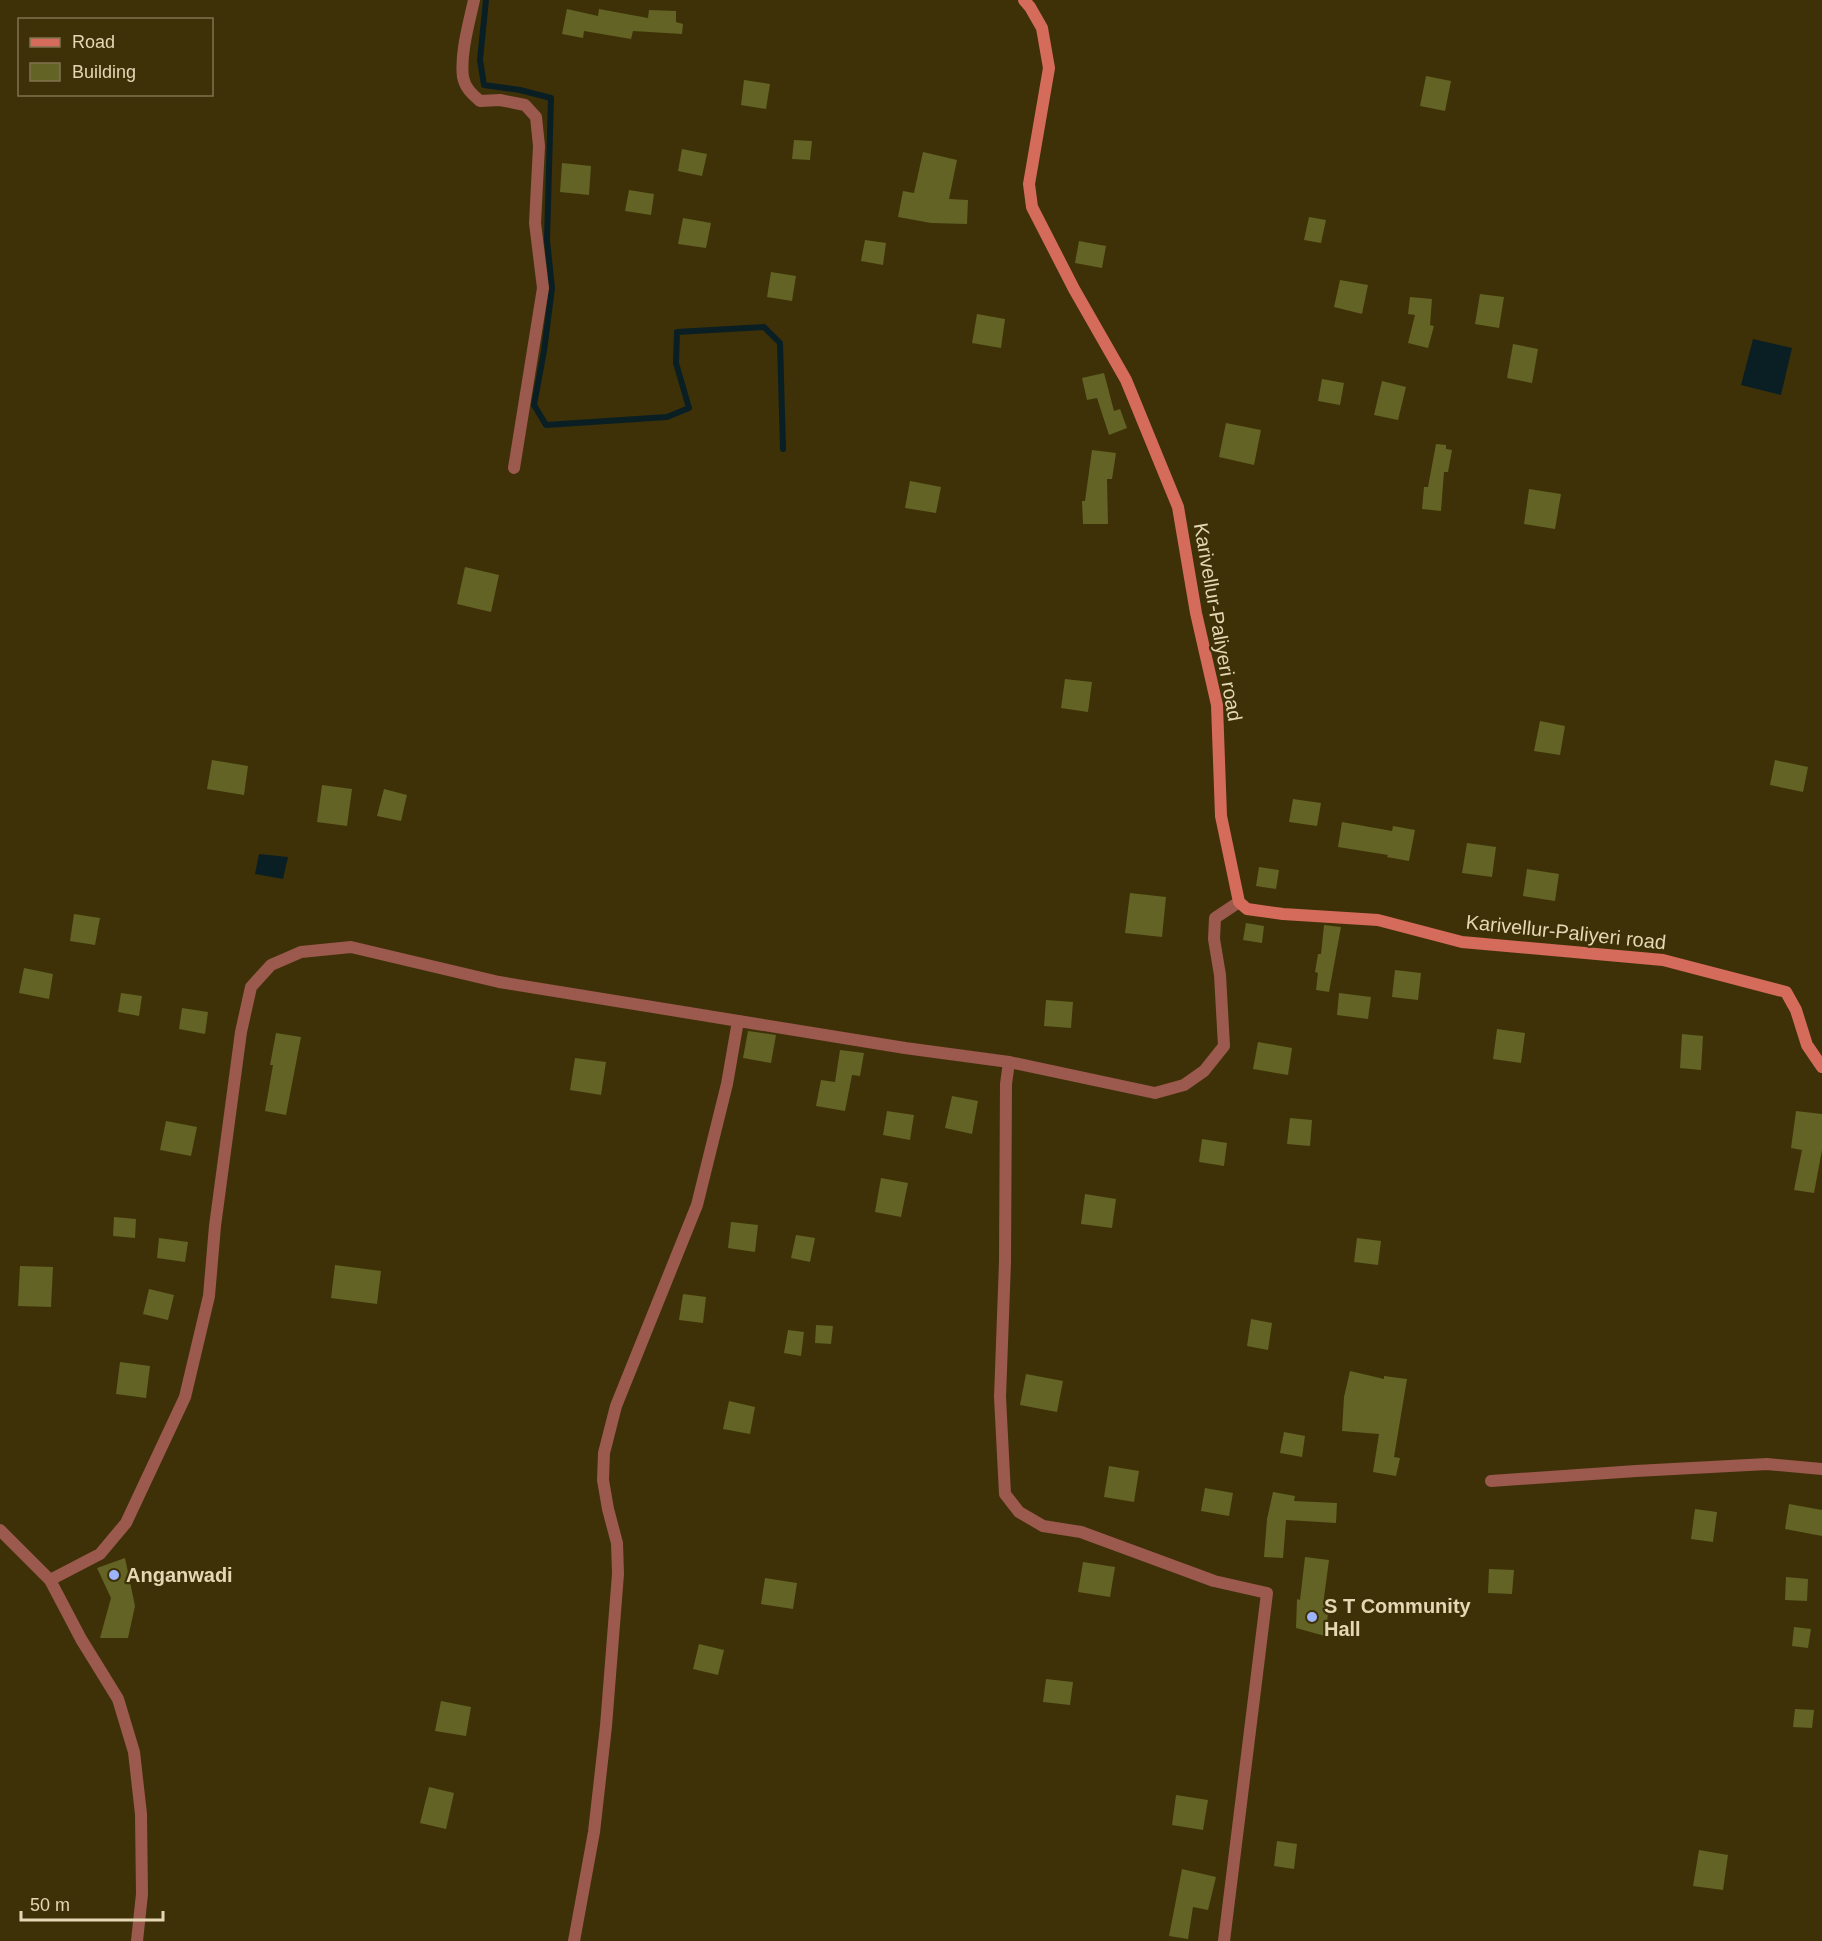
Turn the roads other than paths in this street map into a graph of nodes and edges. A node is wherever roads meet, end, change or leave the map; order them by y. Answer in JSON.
{"nodes":[{"id":1,"x":474,"y":0,"type":"edge"},
{"id":2,"x":1024,"y":0,"type":"edge"},
{"id":3,"x":514,"y":468,"type":"dead end"},
{"id":4,"x":1239,"y":902,"type":"junction"},
{"id":5,"x":738,"y":1021,"type":"junction"},
{"id":6,"x":1009,"y":1062,"type":"junction"},
{"id":7,"x":1822,"y":1067,"type":"edge"},
{"id":8,"x":1822,"y":1469,"type":"edge"},
{"id":9,"x":1491,"y":1481,"type":"dead end"},
{"id":10,"x":0,"y":1530,"type":"edge"},
{"id":11,"x":50,"y":1580,"type":"junction"},
{"id":12,"x":137,"y":1941,"type":"edge"},
{"id":13,"x":574,"y":1941,"type":"edge"},
{"id":14,"x":1224,"y":1941,"type":"edge"}],
"edges":[{"from":1,"to":3,"type":"street"},
{"from":2,"to":4,"type":"main road","name":"Karivellur-Paliyeri road"},
{"from":4,"to":6,"type":"street"},
{"from":4,"to":7,"type":"main road","name":"Karivellur-Paliyeri road"},
{"from":5,"to":6,"type":"street"},
{"from":5,"to":11,"type":"street"},
{"from":5,"to":13,"type":"street"},
{"from":6,"to":14,"type":"street"},
{"from":8,"to":9,"type":"street"},
{"from":10,"to":11,"type":"street"},
{"from":11,"to":12,"type":"street"}]}
